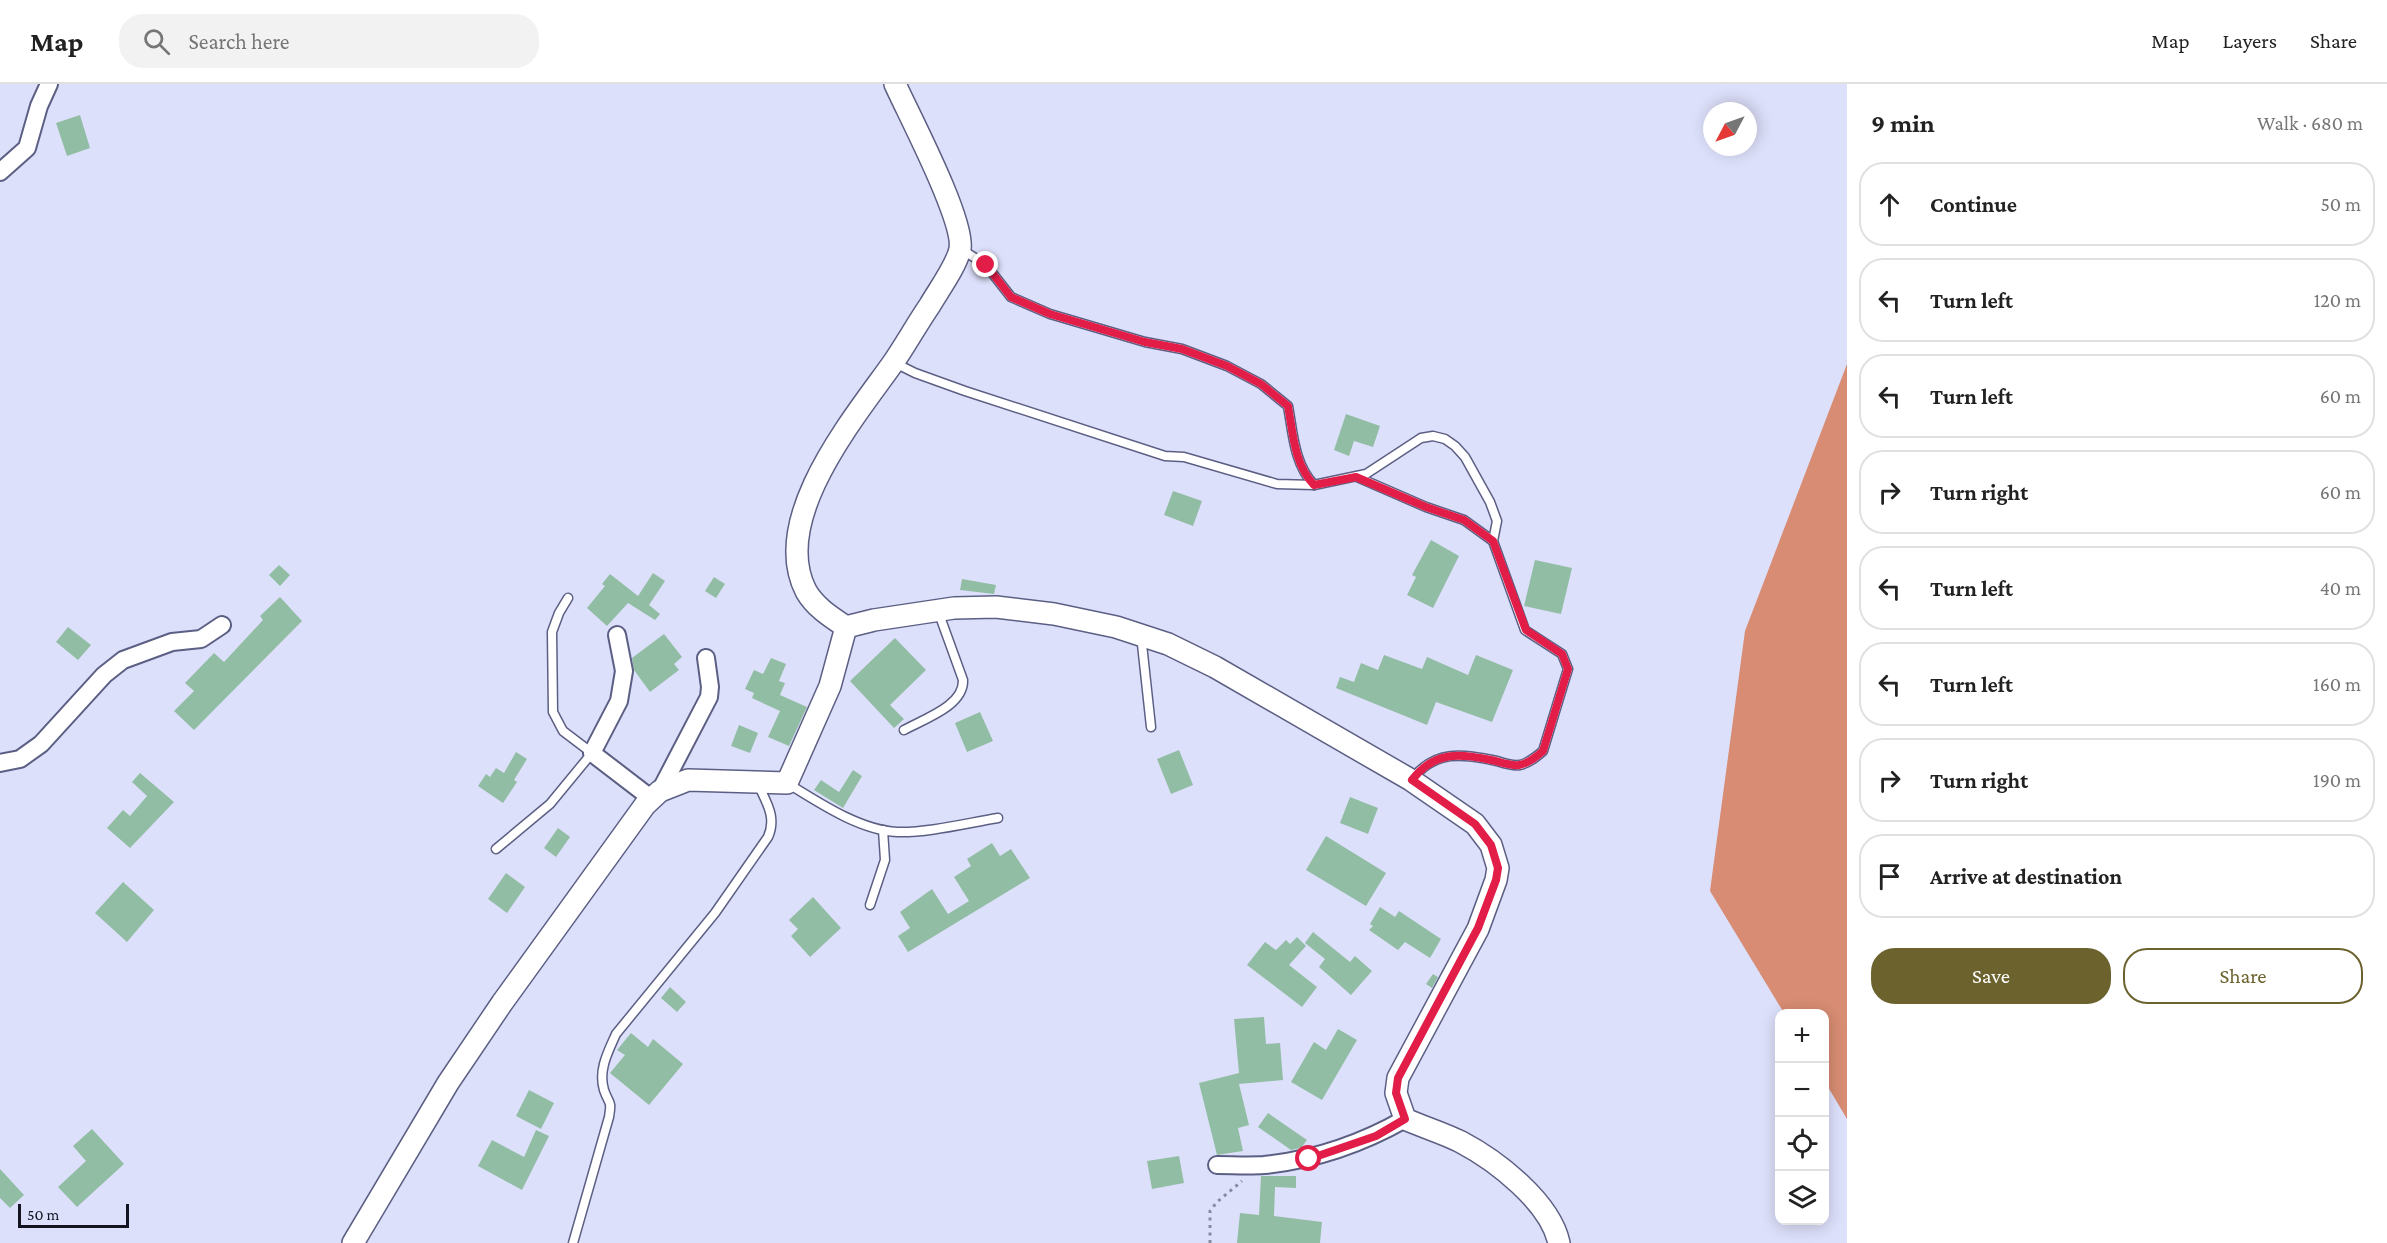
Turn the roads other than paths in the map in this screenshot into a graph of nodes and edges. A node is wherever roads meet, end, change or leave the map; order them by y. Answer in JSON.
{"nodes":[{"id":1,"x":48,"y":84,"type":"edge"},
{"id":2,"x":896,"y":84,"type":"edge"},
{"id":3,"x":0,"y":172,"type":"edge"},
{"id":4,"x":960,"y":248,"type":"junction"},
{"id":5,"x":893,"y":362,"type":"junction"},
{"id":6,"x":1356,"y":477,"type":"junction"},
{"id":7,"x":1314,"y":485,"type":"junction"},
{"id":8,"x":1493,"y":541,"type":"junction"},
{"id":9,"x":568,"y":598,"type":"dead end"},
{"id":10,"x":938,"y":611,"type":"junction"},
{"id":11,"x":222,"y":625,"type":"dead end"},
{"id":12,"x":846,"y":627,"type":"junction"},
{"id":13,"x":617,"y":635,"type":"dead end"},
{"id":14,"x":1141,"y":635,"type":"junction"},
{"id":15,"x":706,"y":658,"type":"dead end"},
{"id":16,"x":1151,"y":727,"type":"dead end"},
{"id":17,"x":904,"y":730,"type":"dead end"},
{"id":18,"x":592,"y":753,"type":"junction"},
{"id":19,"x":0,"y":763,"type":"edge"},
{"id":20,"x":1412,"y":780,"type":"junction"},
{"id":21,"x":756,"y":782,"type":"junction"},
{"id":22,"x":787,"y":783,"type":"junction"},
{"id":23,"x":656,"y":795,"type":"junction"},
{"id":24,"x":998,"y":818,"type":"dead end"},
{"id":25,"x":883,"y":830,"type":"junction"},
{"id":26,"x":496,"y":849,"type":"dead end"},
{"id":27,"x":870,"y":905,"type":"dead end"},
{"id":28,"x":1405,"y":1119,"type":"junction"},
{"id":29,"x":1217,"y":1165,"type":"dead end"},
{"id":30,"x":353,"y":1243,"type":"edge"},
{"id":31,"x":573,"y":1243,"type":"edge"},
{"id":32,"x":1559,"y":1243,"type":"edge"}],
"edges":[{"from":1,"to":3,"type":"street"},
{"from":2,"to":4,"type":"street"},
{"from":4,"to":5,"type":"street"},
{"from":4,"to":7,"type":"lane"},
{"from":5,"to":7,"type":"lane"},
{"from":5,"to":12,"type":"street"},
{"from":6,"to":7,"type":"lane"},
{"from":6,"to":8,"type":"lane"},
{"from":6,"to":8,"type":"lane"},
{"from":8,"to":20,"type":"lane"},
{"from":9,"to":18,"type":"lane"},
{"from":10,"to":12,"type":"street"},
{"from":10,"to":14,"type":"street"},
{"from":10,"to":17,"type":"lane"},
{"from":11,"to":19,"type":"street"},
{"from":12,"to":22,"type":"street"},
{"from":13,"to":18,"type":"street"},
{"from":14,"to":16,"type":"lane"},
{"from":14,"to":20,"type":"street"},
{"from":15,"to":23,"type":"street"},
{"from":18,"to":23,"type":"street"},
{"from":18,"to":26,"type":"lane"},
{"from":20,"to":28,"type":"street"},
{"from":21,"to":22,"type":"street"},
{"from":21,"to":23,"type":"street"},
{"from":21,"to":31,"type":"lane"},
{"from":22,"to":25,"type":"lane"},
{"from":23,"to":30,"type":"street"},
{"from":24,"to":25,"type":"lane"},
{"from":25,"to":27,"type":"lane"},
{"from":28,"to":29,"type":"street"},
{"from":28,"to":32,"type":"street"}]}
